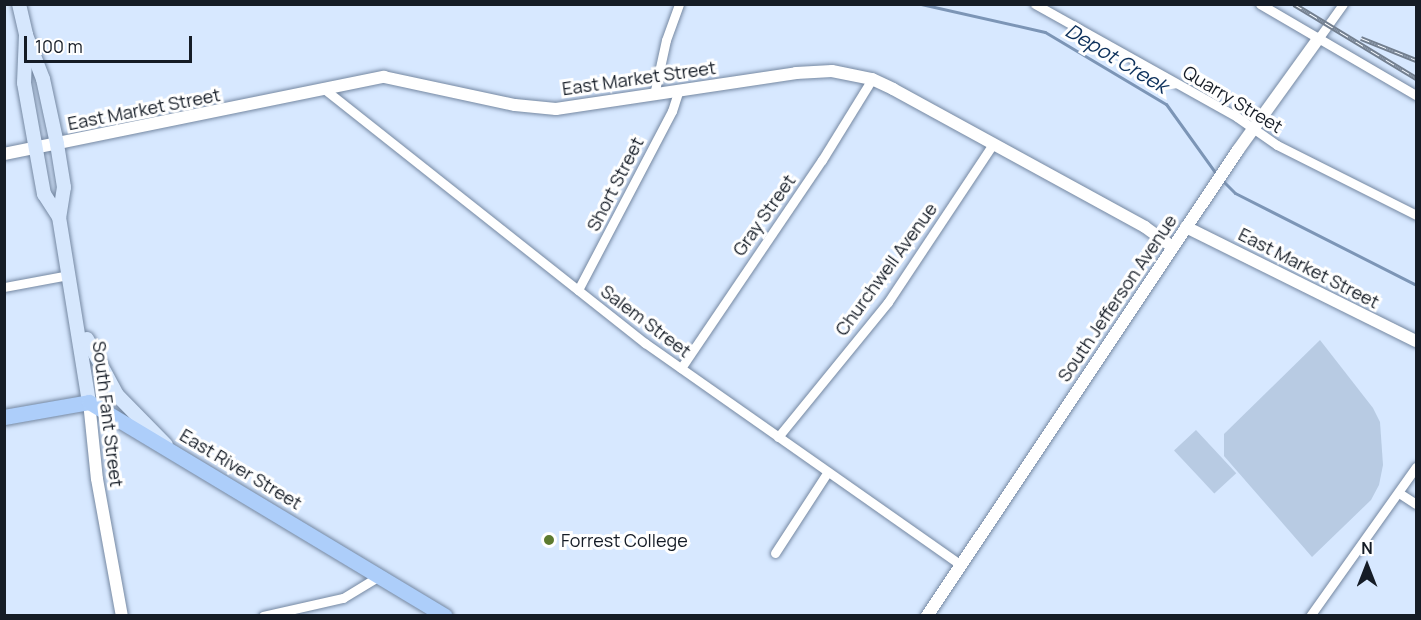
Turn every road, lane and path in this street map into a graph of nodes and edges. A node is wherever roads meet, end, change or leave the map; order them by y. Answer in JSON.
{"nodes":[{"id":1,"x":19,"y":4,"type":"edge"},
{"id":2,"x":679,"y":4,"type":"edge"},
{"id":3,"x":1035,"y":4,"type":"edge"},
{"id":4,"x":1260,"y":4,"type":"edge"},
{"id":5,"x":1342,"y":4,"type":"edge"},
{"id":6,"x":26,"y":35,"type":"junction"},
{"id":7,"x":1318,"y":39,"type":"junction"},
{"id":8,"x":872,"y":79,"type":"junction"},
{"id":9,"x":323,"y":88,"type":"junction"},
{"id":10,"x":678,"y":92,"type":"junction"},
{"id":11,"x":654,"y":95,"type":"junction"},
{"id":12,"x":1416,"y":95,"type":"edge"},
{"id":13,"x":1253,"y":128,"type":"junction"},
{"id":14,"x":57,"y":144,"type":"junction"},
{"id":15,"x":993,"y":144,"type":"junction"},
{"id":16,"x":36,"y":148,"type":"junction"},
{"id":17,"x":4,"y":154,"type":"edge"},
{"id":18,"x":1416,"y":215,"type":"edge"},
{"id":19,"x":59,"y":217,"type":"junction"},
{"id":20,"x":1186,"y":227,"type":"junction"},
{"id":21,"x":1173,"y":247,"type":"junction"},
{"id":22,"x":69,"y":275,"type":"junction"},
{"id":23,"x":4,"y":287,"type":"edge"},
{"id":24,"x":578,"y":290,"type":"junction"},
{"id":25,"x":78,"y":316,"type":"junction"},
{"id":26,"x":1416,"y":341,"type":"edge"},
{"id":27,"x":681,"y":369,"type":"junction"},
{"id":28,"x":89,"y":402,"type":"junction"},
{"id":29,"x":4,"y":417,"type":"edge"},
{"id":30,"x":778,"y":437,"type":"junction"},
{"id":31,"x":172,"y":450,"type":"junction"},
{"id":32,"x":1416,"y":467,"type":"edge"},
{"id":33,"x":827,"y":473,"type":"junction"},
{"id":34,"x":1400,"y":493,"type":"junction"},
{"id":35,"x":1416,"y":504,"type":"edge"},
{"id":36,"x":775,"y":553,"type":"dead end"},
{"id":37,"x":961,"y":565,"type":"junction"},
{"id":38,"x":381,"y":575,"type":"junction"},
{"id":39,"x":122,"y":615,"type":"edge"},
{"id":40,"x":263,"y":615,"type":"edge"},
{"id":41,"x":445,"y":615,"type":"edge"},
{"id":42,"x":927,"y":615,"type":"edge"},
{"id":43,"x":1310,"y":615,"type":"edge"}],
"edges":[{"from":1,"to":6,"type":"main road","name":"South Fant Street"},
{"from":2,"to":11,"type":"street"},
{"from":3,"to":13,"type":"street","name":"Quarry Street"},
{"from":4,"to":7,"type":"street"},
{"from":5,"to":7,"type":"street","name":"South Jefferson Avenue"},
{"from":6,"to":14,"type":"main road","name":"South Fant Street"},
{"from":6,"to":16,"type":"main road","name":"South Fant Street"},
{"from":7,"to":12,"type":"street"},
{"from":7,"to":13,"type":"street","name":"South Jefferson Avenue"},
{"from":8,"to":10,"type":"street","name":"East Market Street"},
{"from":8,"to":15,"type":"street","name":"East Market Street"},
{"from":8,"to":27,"type":"street","name":"Gray Street"},
{"from":9,"to":11,"type":"street","name":"East Market Street"},
{"from":9,"to":14,"type":"street","name":"East Market Street"},
{"from":9,"to":24,"type":"street","name":"Salem Street"},
{"from":10,"to":11,"type":"street","name":"East Market Street"},
{"from":10,"to":24,"type":"street","name":"Short Street"},
{"from":13,"to":18,"type":"street","name":"Quarry Street"},
{"from":13,"to":20,"type":"street","name":"South Jefferson Avenue"},
{"from":14,"to":16,"type":"street","name":"East Market Street"},
{"from":14,"to":19,"type":"main road","name":"South Fant Street"},
{"from":15,"to":21,"type":"street","name":"East Market Street"},
{"from":15,"to":30,"type":"street","name":"Churchwell Avenue"},
{"from":16,"to":17,"type":"street","name":"East Market Street"},
{"from":16,"to":19,"type":"main road","name":"South Fant Street"},
{"from":19,"to":22,"type":"main road","name":"South Fant Street"},
{"from":20,"to":21,"type":"street","name":"South Jefferson Avenue"},
{"from":20,"to":26,"type":"street","name":"East Market Street"},
{"from":21,"to":37,"type":"street","name":"South Jefferson Avenue"},
{"from":22,"to":23,"type":"street"},
{"from":22,"to":25,"type":"main road","name":"South Fant Street"},
{"from":24,"to":27,"type":"street","name":"Salem Street"},
{"from":25,"to":28,"type":"main road","name":"South Fant Street"},
{"from":25,"to":31,"type":"main road"},
{"from":27,"to":30,"type":"street","name":"Salem Street"},
{"from":28,"to":29,"type":"main road"},
{"from":28,"to":31,"type":"main road","name":"East River Street"},
{"from":28,"to":39,"type":"street","name":"South Fant Street"},
{"from":30,"to":33,"type":"street","name":"Salem Street"},
{"from":31,"to":38,"type":"main road","name":"East River Street"},
{"from":32,"to":34,"type":"street"},
{"from":33,"to":36,"type":"street"},
{"from":33,"to":37,"type":"street","name":"Salem Street"},
{"from":34,"to":35,"type":"street"},
{"from":34,"to":43,"type":"street"},
{"from":37,"to":42,"type":"street","name":"South Jefferson Avenue"},
{"from":38,"to":40,"type":"street"},
{"from":38,"to":41,"type":"main road","name":"East River Street"}]}
